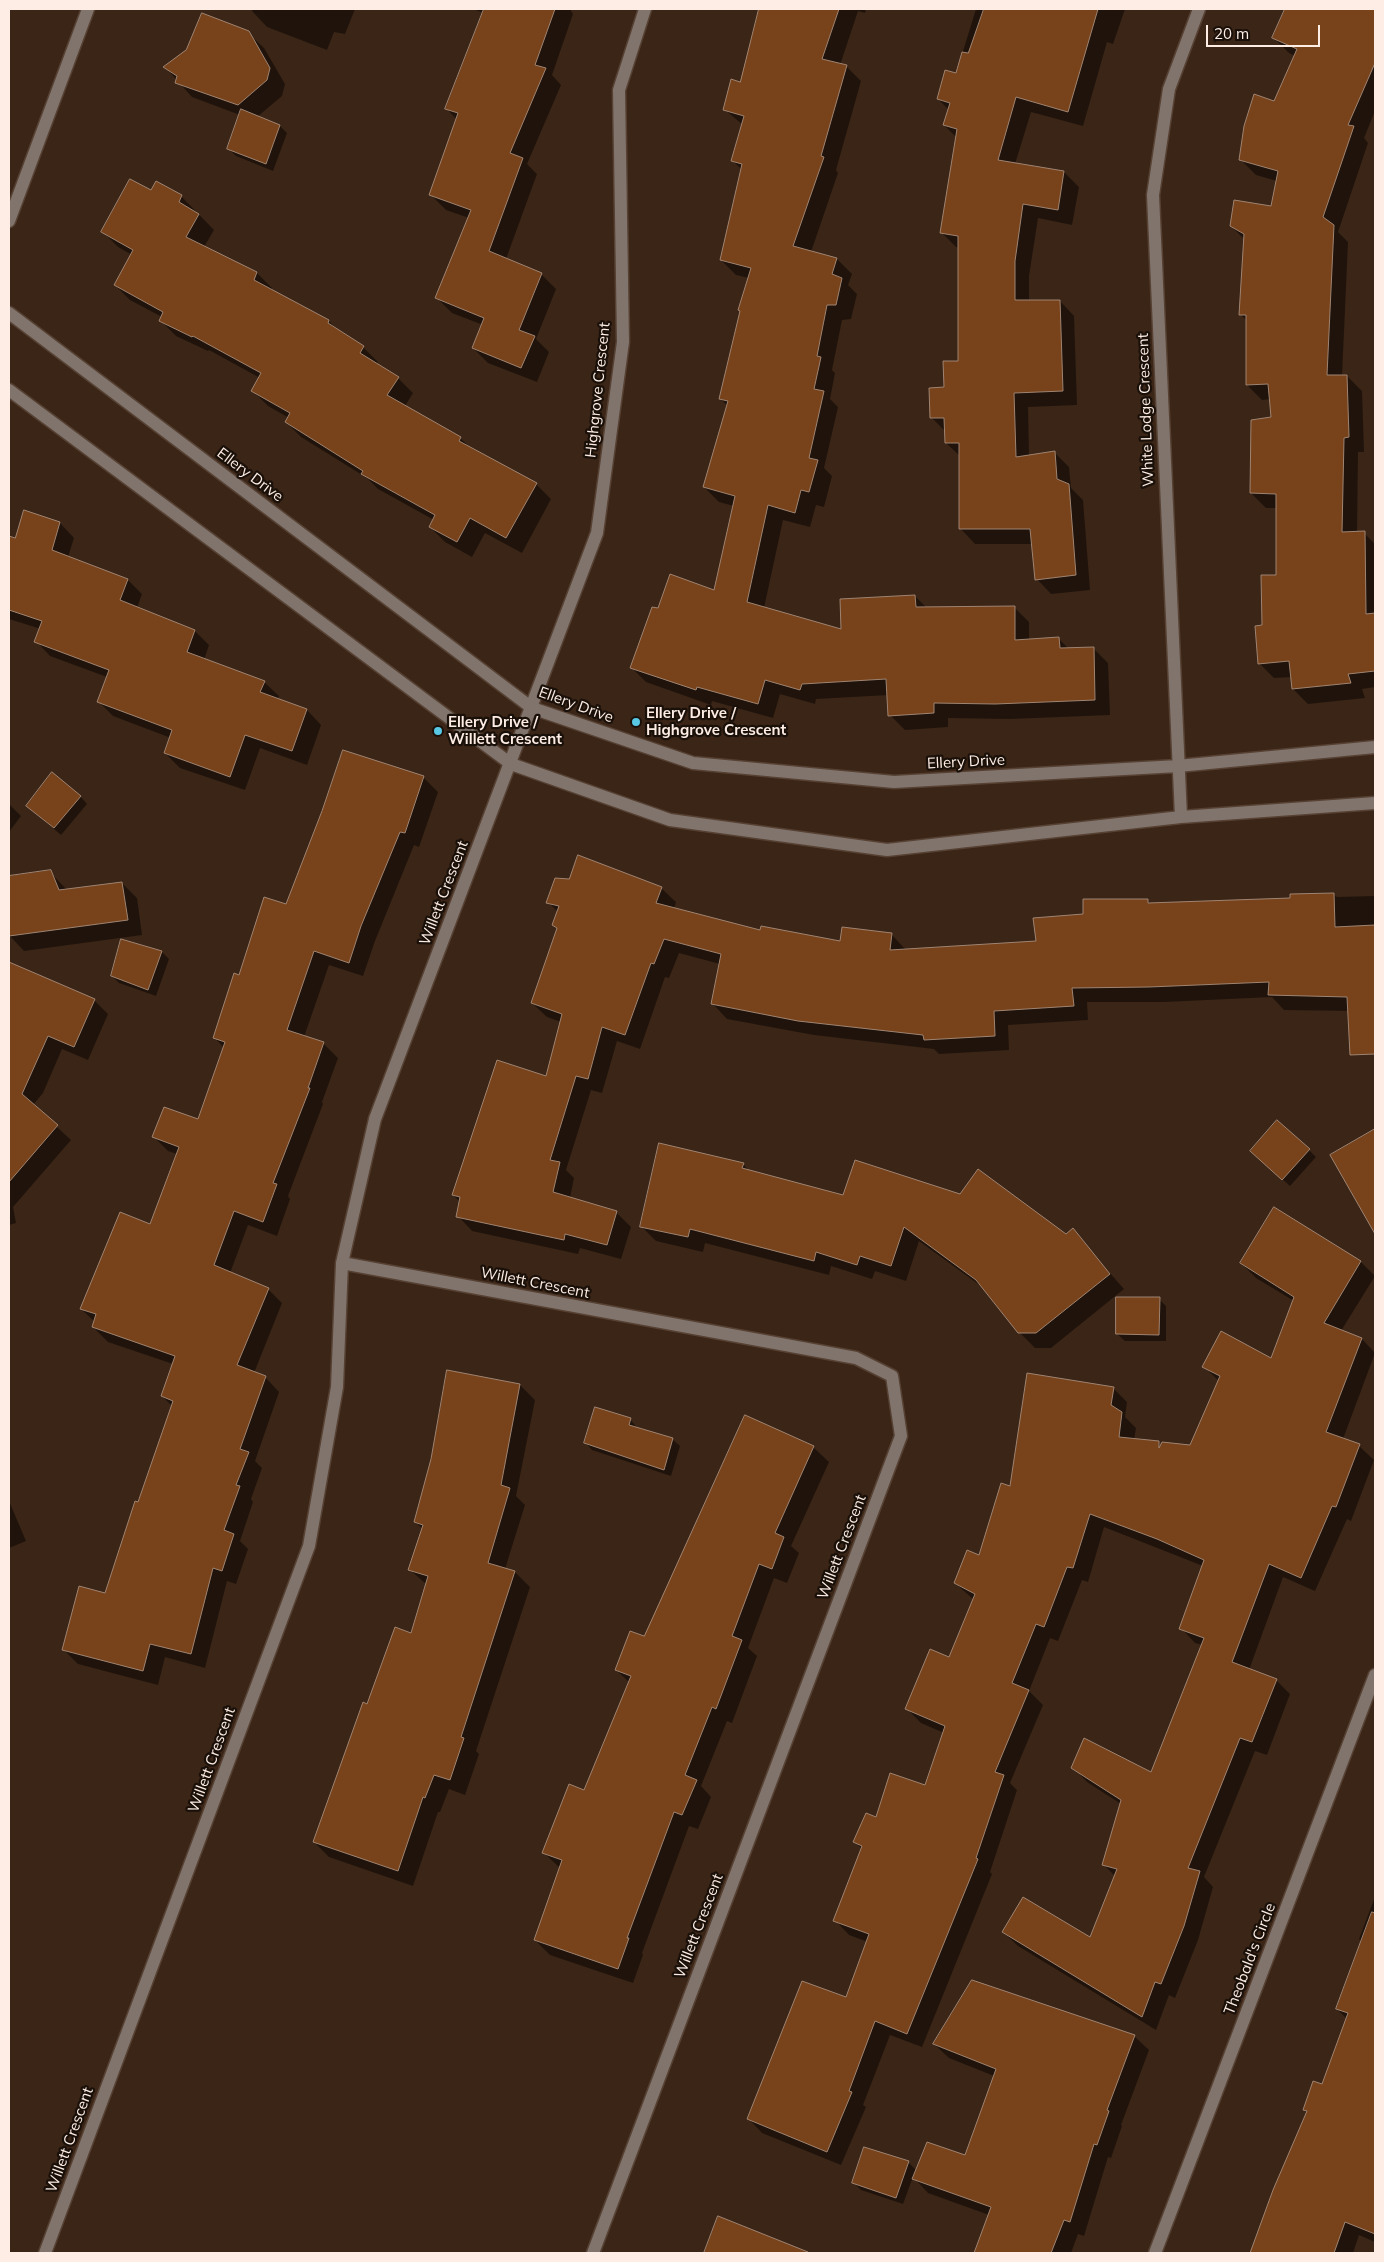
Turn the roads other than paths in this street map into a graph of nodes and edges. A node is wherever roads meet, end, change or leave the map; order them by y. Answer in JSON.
{"nodes":[{"id":1,"x":88,"y":9,"type":"edge"},
{"id":2,"x":644,"y":9,"type":"edge"},
{"id":3,"x":1200,"y":9,"type":"edge"},
{"id":4,"x":9,"y":221,"type":"edge"},
{"id":5,"x":9,"y":314,"type":"edge"},
{"id":6,"x":9,"y":390,"type":"edge"},
{"id":7,"x":532,"y":708,"type":"junction"},
{"id":8,"x":1375,"y":747,"type":"edge"},
{"id":9,"x":511,"y":764,"type":"junction"},
{"id":10,"x":1178,"y":766,"type":"junction"},
{"id":11,"x":1375,"y":803,"type":"edge"},
{"id":12,"x":1181,"y":817,"type":"junction"},
{"id":13,"x":342,"y":1263,"type":"junction"},
{"id":14,"x":1375,"y":1675,"type":"edge"},
{"id":15,"x":46,"y":2253,"type":"edge"},
{"id":16,"x":593,"y":2253,"type":"edge"},
{"id":17,"x":1155,"y":2253,"type":"edge"}],
"edges":[{"from":1,"to":4,"type":"street"},
{"from":2,"to":7,"type":"street","name":"Highgrove Crescent"},
{"from":3,"to":10,"type":"street","name":"White Lodge Crescent"},
{"from":5,"to":7,"type":"street","name":"Ellery Drive"},
{"from":6,"to":9,"type":"street"},
{"from":7,"to":9,"type":"street","name":"Highgrove Crescent"},
{"from":7,"to":10,"type":"street","name":"Ellery Drive"},
{"from":8,"to":10,"type":"street","name":"Ellery Drive"},
{"from":9,"to":12,"type":"street"},
{"from":9,"to":13,"type":"street","name":"Willett Crescent"},
{"from":10,"to":12,"type":"street","name":"White Lodge Crescent"},
{"from":11,"to":12,"type":"street"},
{"from":13,"to":15,"type":"street","name":"Willett Crescent"},
{"from":13,"to":16,"type":"street","name":"Willett Crescent"},
{"from":14,"to":17,"type":"street","name":"Theobald's Circle"}]}
